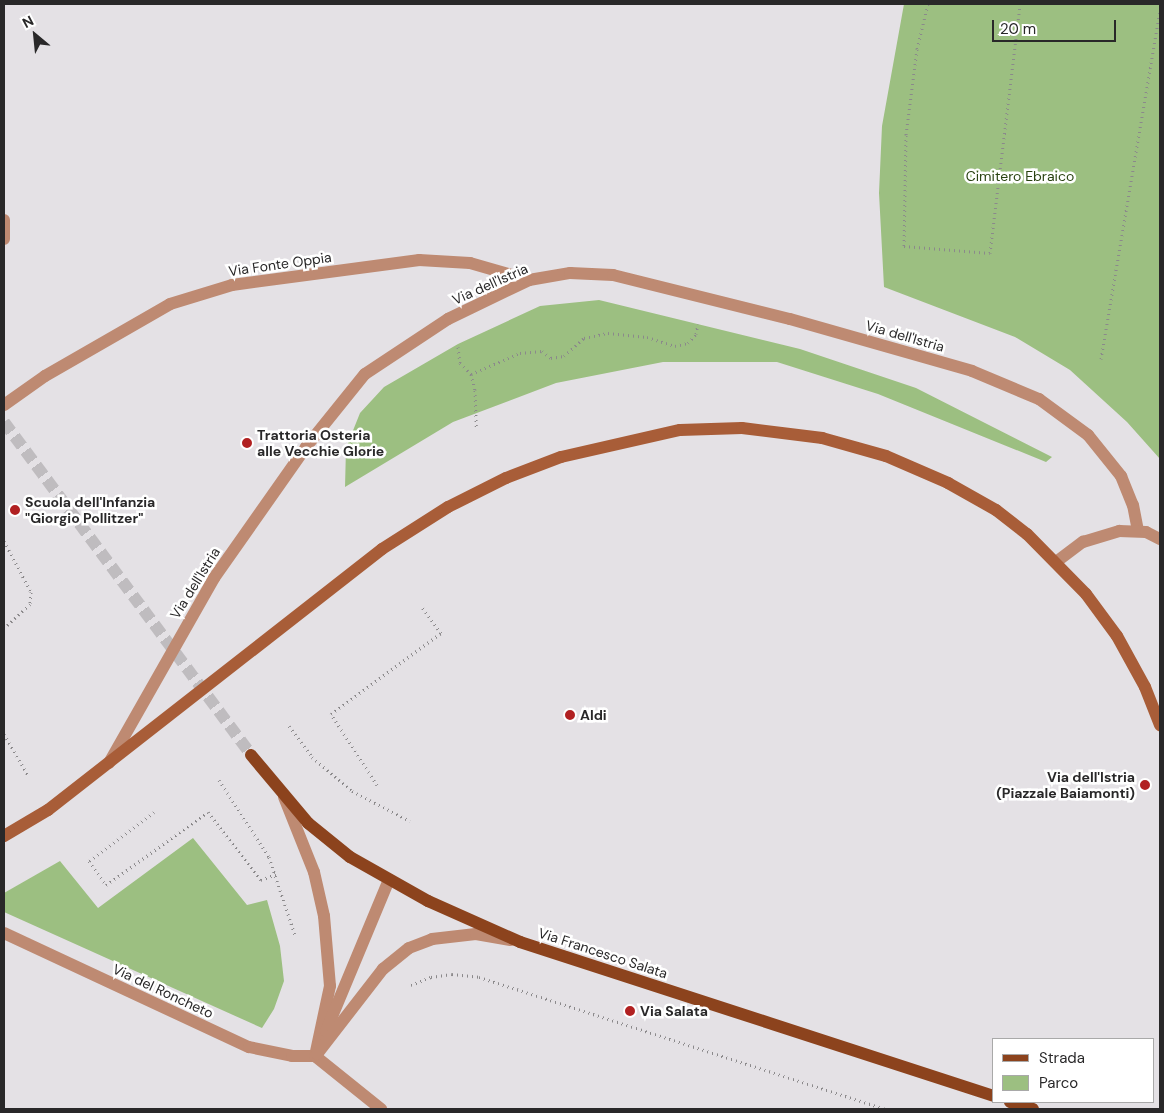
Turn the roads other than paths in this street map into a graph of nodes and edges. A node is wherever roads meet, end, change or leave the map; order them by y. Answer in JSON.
{"nodes":[{"id":1,"x":4,"y":220,"type":"edge"},
{"id":2,"x":4,"y":239,"type":"edge"},
{"id":3,"x":529,"y":280,"type":"junction"},
{"id":4,"x":4,"y":405,"type":"edge"},
{"id":5,"x":1138,"y":532,"type":"junction"},
{"id":6,"x":1160,"y":539,"type":"edge"},
{"id":7,"x":1056,"y":562,"type":"junction"},
{"id":8,"x":1160,"y":725,"type":"edge"},
{"id":9,"x":251,"y":755,"type":"tunnel mouth"},
{"id":10,"x":108,"y":763,"type":"junction"},
{"id":11,"x":284,"y":798,"type":"junction"},
{"id":12,"x":4,"y":836,"type":"edge"},
{"id":13,"x":389,"y":880,"type":"junction"},
{"id":14,"x":4,"y":934,"type":"edge"},
{"id":15,"x":520,"y":942,"type":"junction"},
{"id":16,"x":315,"y":1056,"type":"junction"},
{"id":17,"x":992,"y":1096,"type":"edge"},
{"id":18,"x":1013,"y":1103,"type":"edge"},
{"id":19,"x":380,"y":1109,"type":"edge"},
{"id":20,"x":1033,"y":1109,"type":"edge"}],
"edges":[{"from":1,"to":2,"type":"street"},
{"from":3,"to":4,"type":"street","name":"Via Fonte Oppia"},
{"from":3,"to":5,"type":"street","name":"Via dell'Istria"},
{"from":3,"to":10,"type":"street","name":"Via dell'Istria"},
{"from":5,"to":6,"type":"street"},
{"from":5,"to":7,"type":"street"},
{"from":7,"to":8,"type":"main road","name":"Via dell'Istria"},
{"from":7,"to":10,"type":"main road","name":"Via dell'Istria"},
{"from":9,"to":11,"type":"main road","name":"Via Francesco Salata"},
{"from":10,"to":12,"type":"main road","name":"Via dell'Istria"},
{"from":11,"to":13,"type":"main road","name":"Via Francesco Salata"},
{"from":11,"to":16,"type":"street"},
{"from":13,"to":15,"type":"main road","name":"Via Francesco Salata"},
{"from":13,"to":16,"type":"street"},
{"from":14,"to":16,"type":"street","name":"Via del Roncheto"},
{"from":15,"to":16,"type":"street"},
{"from":15,"to":17,"type":"main road","name":"Via Francesco Salata"},
{"from":16,"to":19,"type":"street"},
{"from":18,"to":20,"type":"main road"}]}
